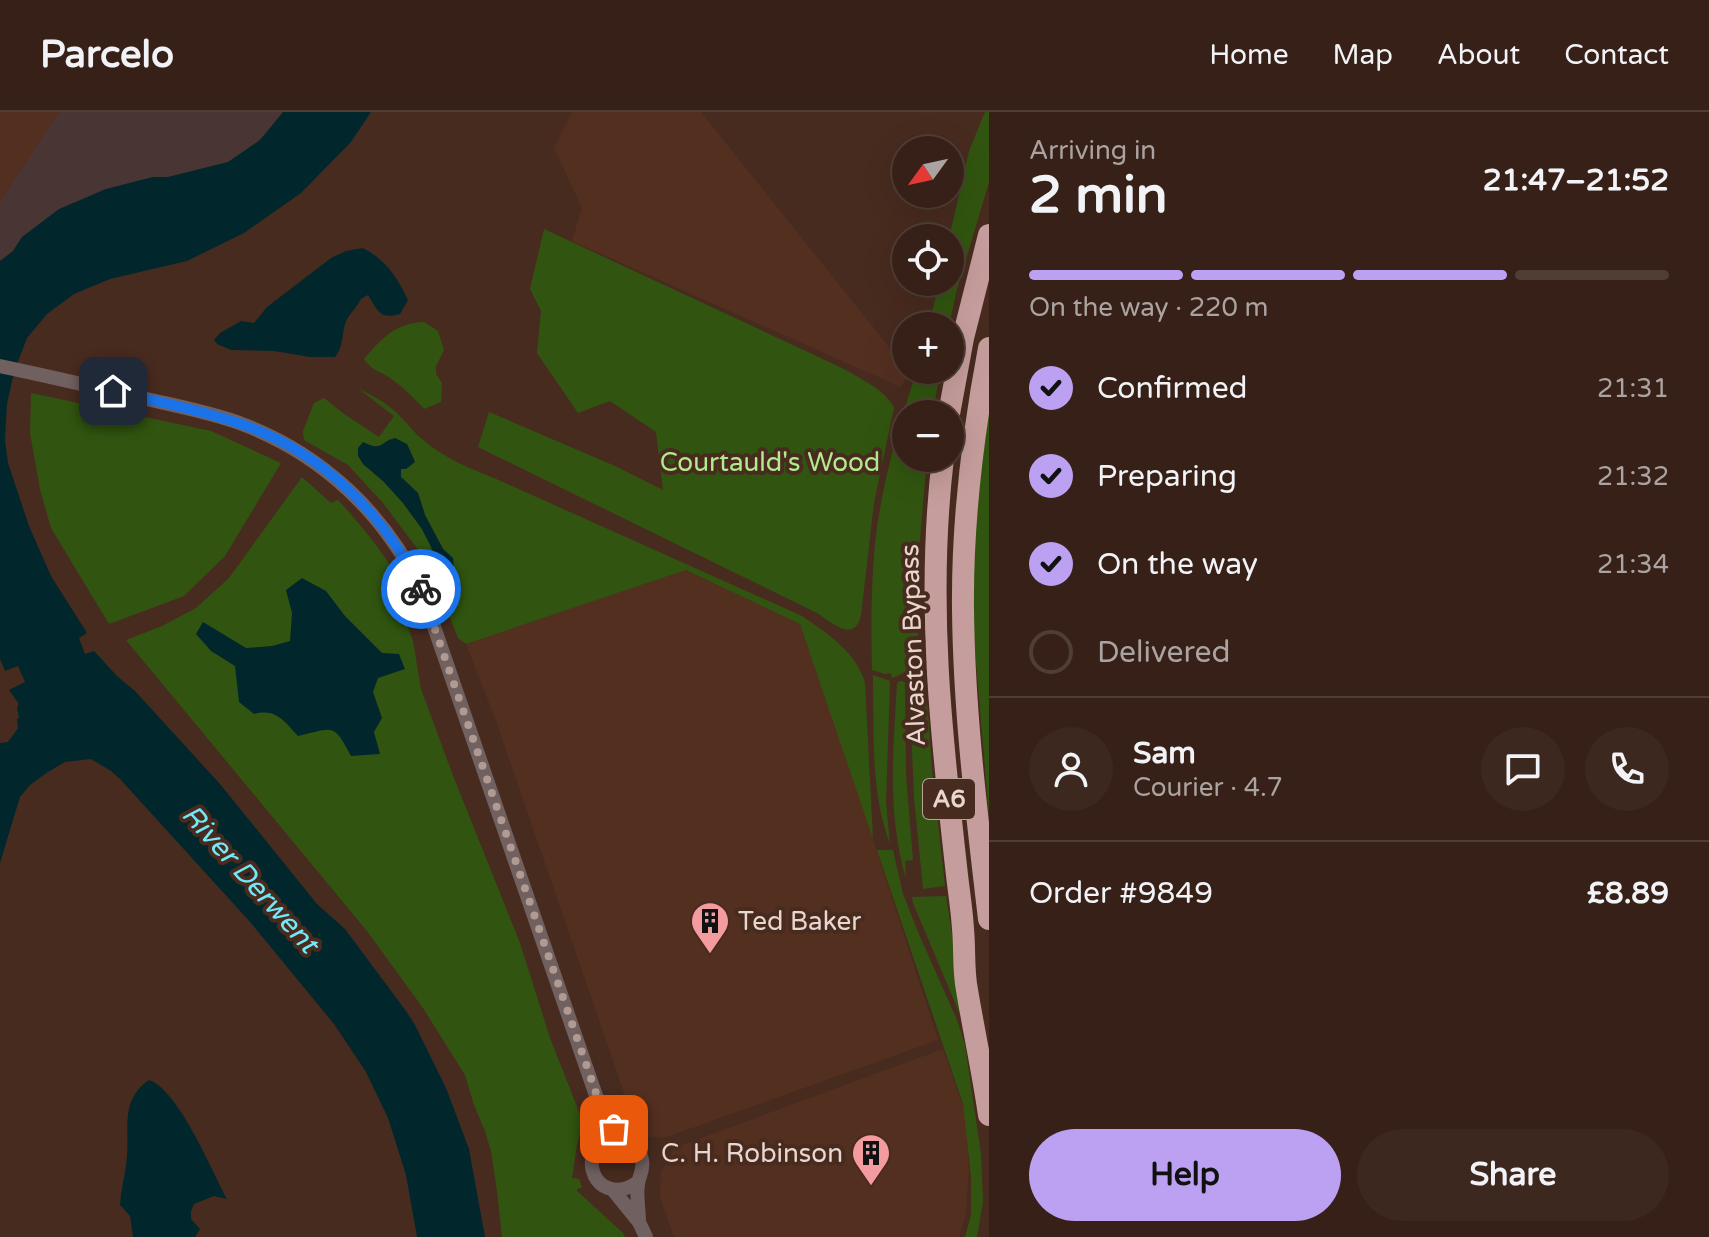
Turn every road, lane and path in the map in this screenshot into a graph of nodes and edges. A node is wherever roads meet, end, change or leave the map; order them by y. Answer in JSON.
{"nodes":[{"id":1,"x":989,"y":235,"type":"edge"},
{"id":2,"x":989,"y":348,"type":"edge"},
{"id":3,"x":0,"y":366,"type":"edge"},
{"id":4,"x":952,"y":400,"type":"edge"},
{"id":5,"x":942,"y":472,"type":"edge"},
{"id":6,"x":989,"y":919,"type":"edge"},
{"id":7,"x":963,"y":929,"type":"junction"},
{"id":8,"x":989,"y":1040,"type":"edge"},
{"id":9,"x":602,"y":1113,"type":"junction"},
{"id":10,"x":989,"y":1115,"type":"edge"},
{"id":11,"x":623,"y":1141,"type":"junction"},
{"id":12,"x":598,"y":1149,"type":"junction"},
{"id":13,"x":638,"y":1182,"type":"junction"},
{"id":14,"x":613,"y":1190,"type":"junction"},
{"id":15,"x":639,"y":1222,"type":"junction"},
{"id":16,"x":646,"y":1237,"type":"edge"}],
"edges":[{"from":1,"to":4,"type":"highway"},
{"from":2,"to":6,"type":"highway","name":"Alvaston Bypass","number":"A6"},
{"from":3,"to":9,"type":"street"},
{"from":5,"to":7,"type":"highway","name":"Alvaston Bypass","number":"A6"},
{"from":7,"to":8,"type":"highway"},
{"from":7,"to":10,"type":"highway","name":"Alvaston Bypass","number":"A6"},
{"from":9,"to":11,"type":"street"},
{"from":9,"to":12,"type":"street"},
{"from":11,"to":12,"type":"street"},
{"from":11,"to":13,"type":"street"},
{"from":12,"to":14,"type":"street"},
{"from":13,"to":14,"type":"street"},
{"from":13,"to":15,"type":"street"},
{"from":14,"to":15,"type":"street"},
{"from":15,"to":16,"type":"street"}]}
